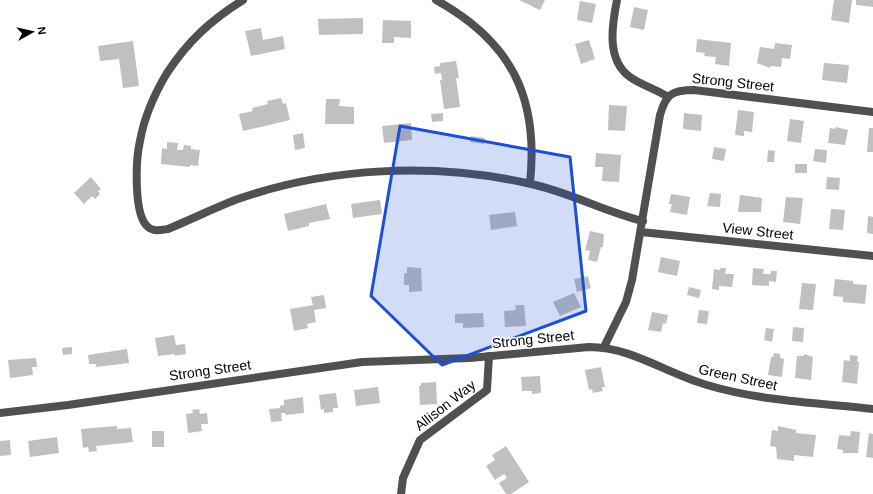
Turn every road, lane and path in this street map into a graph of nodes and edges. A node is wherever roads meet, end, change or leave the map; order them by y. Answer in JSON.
{"nodes":[{"id":1,"x":243,"y":0,"type":"edge"},
{"id":2,"x":436,"y":0,"type":"edge"},
{"id":3,"x":617,"y":0,"type":"edge"},
{"id":4,"x":668,"y":97,"type":"junction"},
{"id":5,"x":873,"y":112,"type":"edge"},
{"id":6,"x":530,"y":183,"type":"junction"},
{"id":7,"x":643,"y":221,"type":"junction"},
{"id":8,"x":641,"y":232,"type":"junction"},
{"id":9,"x":873,"y":256,"type":"edge"},
{"id":10,"x":604,"y":347,"type":"junction"},
{"id":11,"x":489,"y":356,"type":"junction"},
{"id":12,"x":873,"y":409,"type":"edge"},
{"id":13,"x":0,"y":414,"type":"edge"},
{"id":14,"x":401,"y":494,"type":"edge"}],
"edges":[{"from":1,"to":6,"type":"street"},
{"from":2,"to":6,"type":"street"},
{"from":3,"to":4,"type":"street"},
{"from":4,"to":5,"type":"street","name":"Strong Street"},
{"from":4,"to":7,"type":"street"},
{"from":6,"to":7,"type":"street"},
{"from":7,"to":8,"type":"street"},
{"from":8,"to":9,"type":"street","name":"View Street"},
{"from":8,"to":10,"type":"street"},
{"from":10,"to":11,"type":"street","name":"Strong Street"},
{"from":10,"to":12,"type":"street","name":"Green Street"},
{"from":11,"to":13,"type":"street","name":"Strong Street"},
{"from":11,"to":14,"type":"street","name":"Allison Way"}]}
